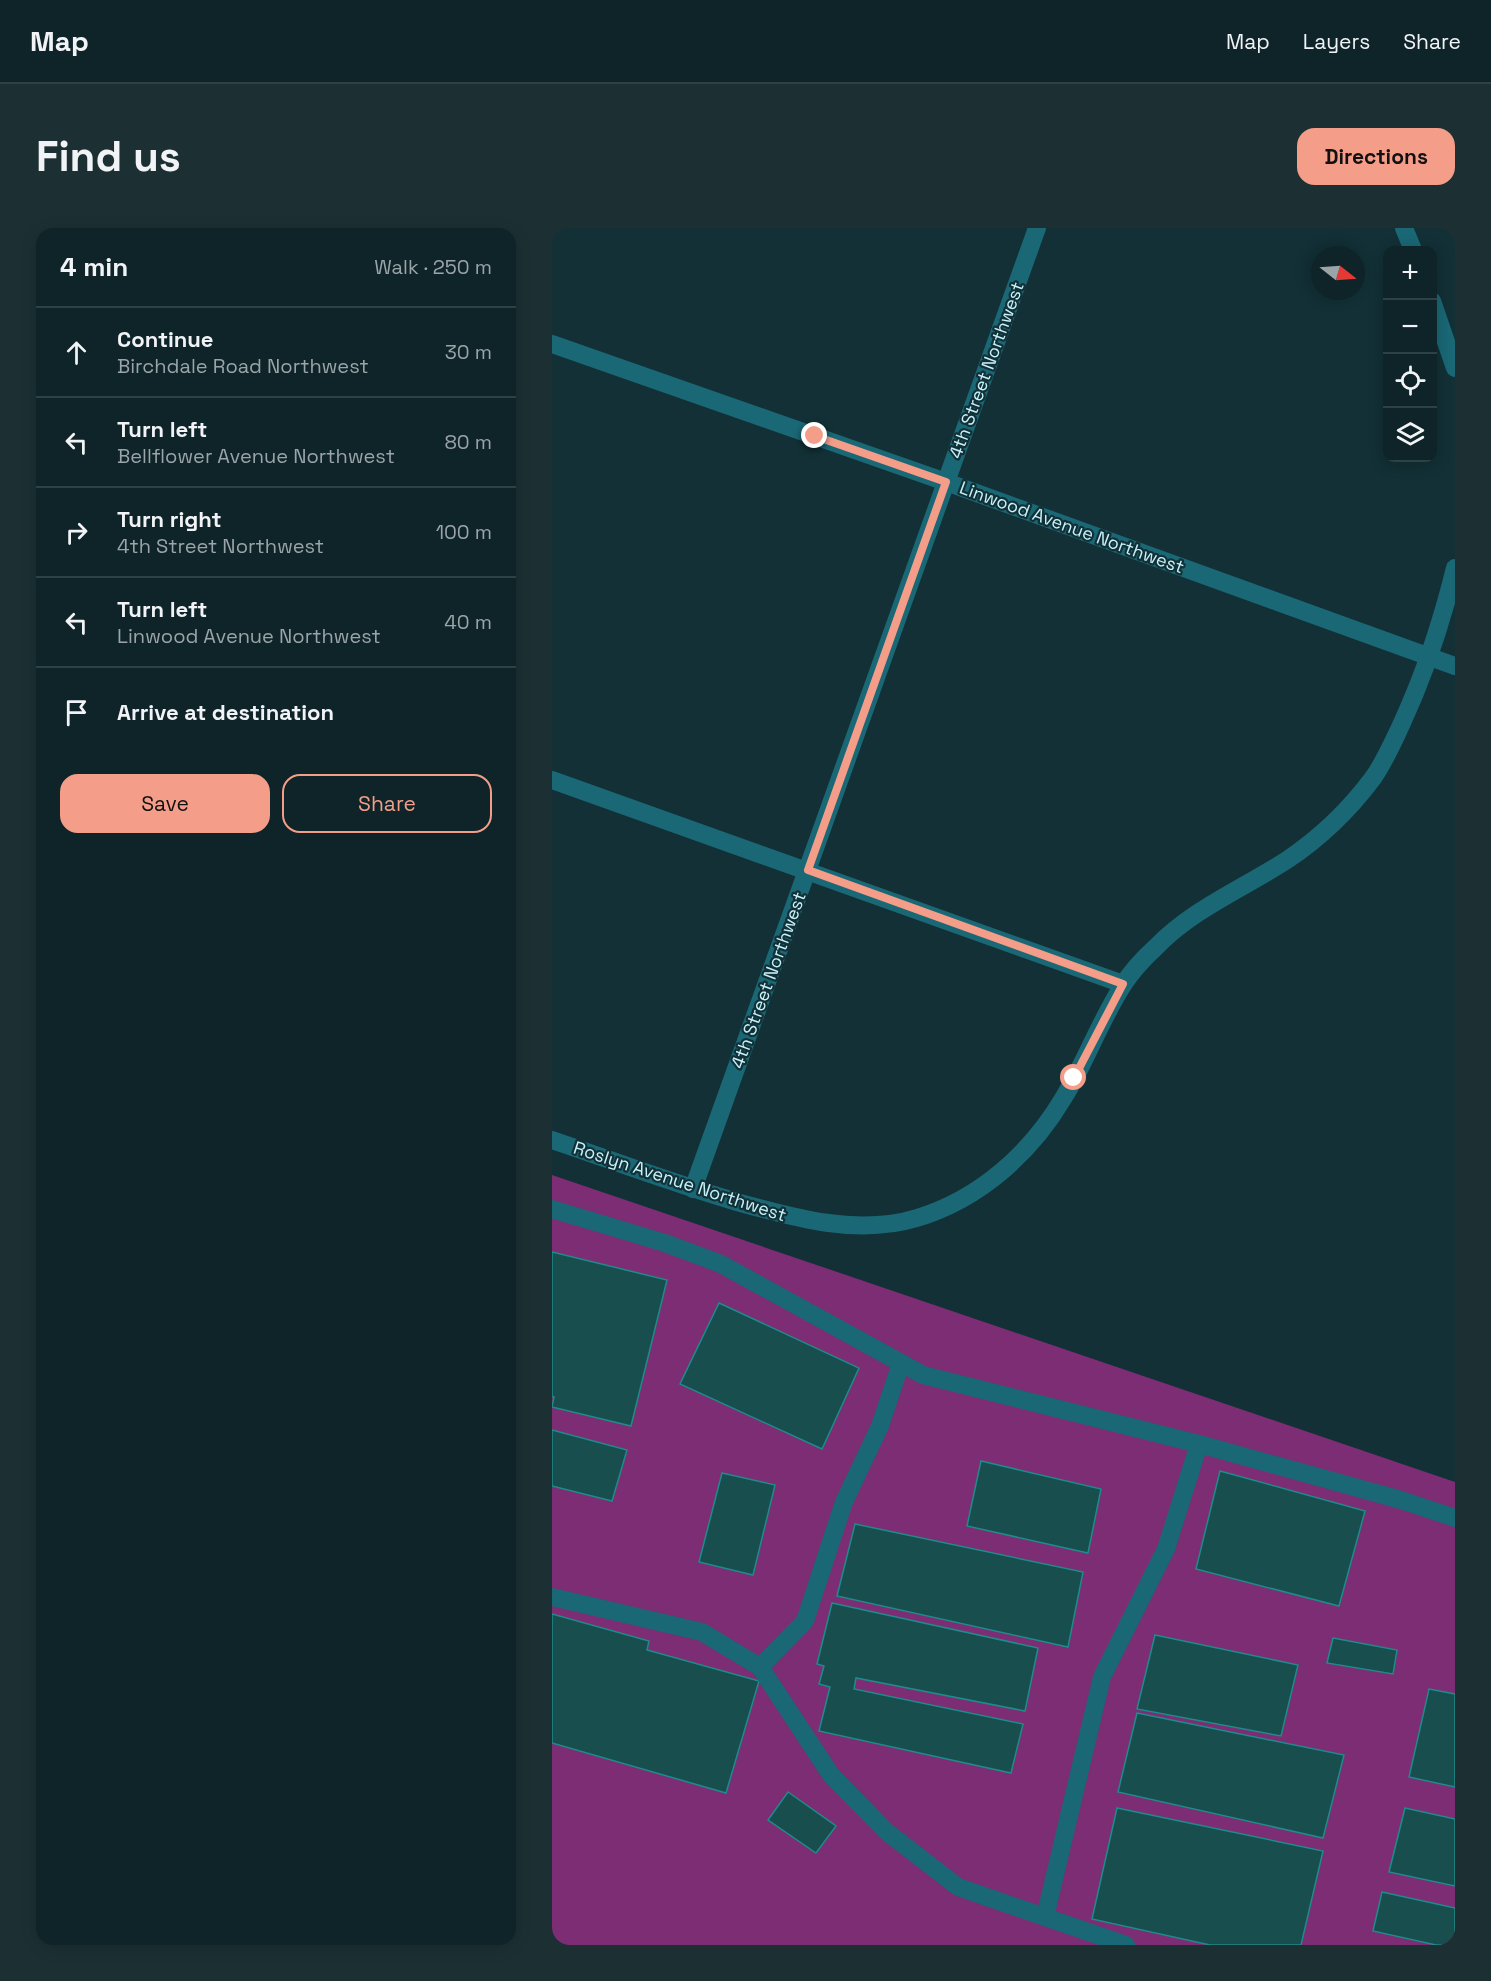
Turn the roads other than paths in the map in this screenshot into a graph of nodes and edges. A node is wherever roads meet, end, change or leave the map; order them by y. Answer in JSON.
{"nodes":[{"id":1,"x":1037,"y":228,"type":"edge"},
{"id":2,"x":1404,"y":228,"type":"edge"},
{"id":3,"x":1411,"y":246,"type":"edge"},
{"id":4,"x":1437,"y":316,"type":"edge"},
{"id":5,"x":552,"y":344,"type":"edge"},
{"id":6,"x":1455,"y":368,"type":"edge"},
{"id":7,"x":946,"y":482,"type":"junction"},
{"id":8,"x":1455,"y":568,"type":"edge"},
{"id":9,"x":1429,"y":657,"type":"junction"},
{"id":10,"x":1455,"y":666,"type":"edge"},
{"id":11,"x":552,"y":780,"type":"edge"},
{"id":12,"x":808,"y":870,"type":"junction"},
{"id":13,"x":1123,"y":984,"type":"junction"},
{"id":14,"x":552,"y":1140,"type":"edge"},
{"id":15,"x":693,"y":1189,"type":"junction"},
{"id":16,"x":552,"y":1209,"type":"edge"},
{"id":17,"x":901,"y":1363,"type":"junction"},
{"id":18,"x":1198,"y":1444,"type":"junction"},
{"id":19,"x":1455,"y":1518,"type":"edge"},
{"id":20,"x":552,"y":1597,"type":"edge"},
{"id":21,"x":760,"y":1667,"type":"junction"},
{"id":22,"x":1045,"y":1917,"type":"junction"},
{"id":23,"x":1126,"y":1945,"type":"edge"}],
"edges":[{"from":1,"to":7,"type":"street","name":"4th Street Northwest"},
{"from":2,"to":3,"type":"street"},
{"from":4,"to":6,"type":"street"},
{"from":5,"to":7,"type":"street","name":"Linwood Avenue Northwest"},
{"from":7,"to":9,"type":"street","name":"Linwood Avenue Northwest"},
{"from":7,"to":12,"type":"street","name":"4th Street Northwest"},
{"from":8,"to":9,"type":"street","name":"Roslyn Avenue Northwest"},
{"from":9,"to":10,"type":"street","name":"Linwood Avenue Northwest"},
{"from":9,"to":13,"type":"street","name":"Roslyn Avenue Northwest"},
{"from":11,"to":12,"type":"street"},
{"from":12,"to":13,"type":"street"},
{"from":12,"to":15,"type":"street","name":"4th Street Northwest"},
{"from":13,"to":15,"type":"street","name":"Roslyn Avenue Northwest"},
{"from":14,"to":15,"type":"street","name":"Roslyn Avenue Northwest"},
{"from":16,"to":17,"type":"street"},
{"from":17,"to":18,"type":"street"},
{"from":17,"to":21,"type":"street"},
{"from":18,"to":19,"type":"street"},
{"from":18,"to":22,"type":"street"},
{"from":20,"to":21,"type":"street"},
{"from":21,"to":22,"type":"street"},
{"from":22,"to":23,"type":"street"}]}
